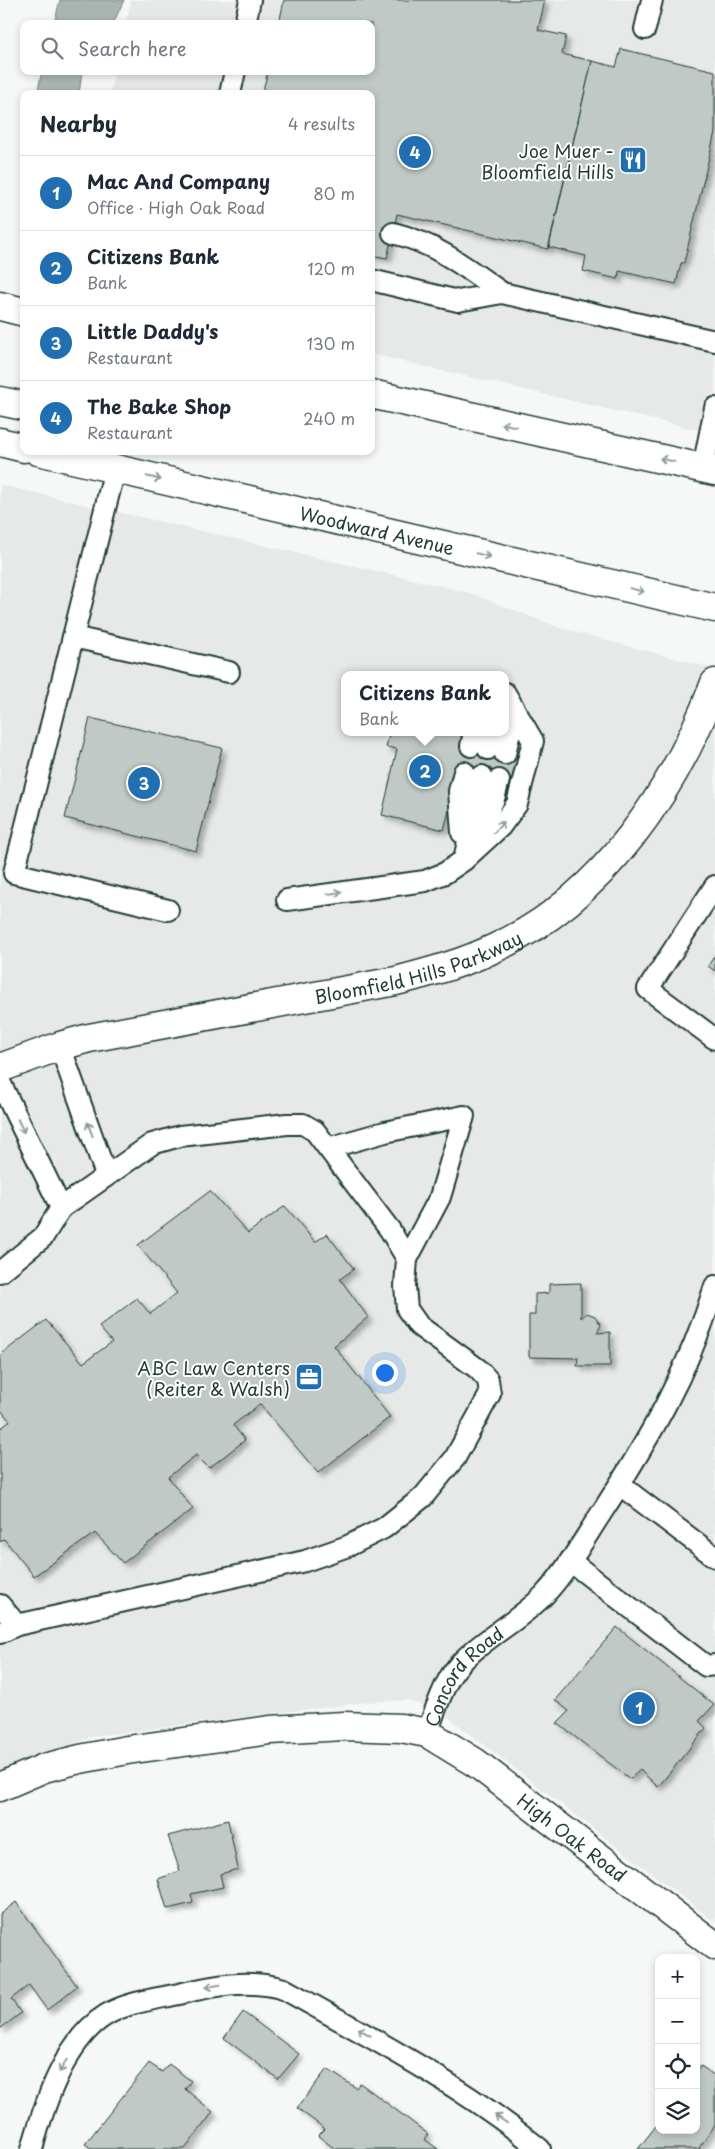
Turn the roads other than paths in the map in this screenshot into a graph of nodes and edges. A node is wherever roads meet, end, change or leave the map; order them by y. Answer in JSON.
{"nodes":[{"id":1,"x":250,"y":0,"type":"edge"},
{"id":2,"x":652,"y":0,"type":"edge"},
{"id":3,"x":246,"y":20,"type":"edge"},
{"id":4,"x":645,"y":29,"type":"dead end"},
{"id":5,"x":234,"y":75,"type":"edge"},
{"id":6,"x":231,"y":90,"type":"edge"},
{"id":7,"x":393,"y":233,"type":"dead end"},
{"id":8,"x":375,"y":281,"type":"edge"},
{"id":9,"x":502,"y":293,"type":"junction"},
{"id":10,"x":0,"y":306,"type":"edge"},
{"id":11,"x":20,"y":311,"type":"edge"},
{"id":12,"x":715,"y":341,"type":"edge"},
{"id":13,"x":375,"y":395,"type":"edge"},
{"id":14,"x":0,"y":401,"type":"edge"},
{"id":15,"x":20,"y":405,"type":"edge"},
{"id":16,"x":715,"y":408,"type":"edge"},
{"id":17,"x":0,"y":442,"type":"edge"},
{"id":18,"x":20,"y":447,"type":"edge"},
{"id":19,"x":55,"y":455,"type":"edge"},
{"id":20,"x":115,"y":469,"type":"junction"},
{"id":21,"x":709,"y":470,"type":"edge"},
{"id":22,"x":715,"y":608,"type":"edge"},
{"id":23,"x":73,"y":637,"type":"junction"},
{"id":24,"x":229,"y":672,"type":"dead end"},
{"id":25,"x":715,"y":684,"type":"edge"},
{"id":26,"x":509,"y":702,"type":"edge"},
{"id":27,"x":509,"y":728,"type":"edge"},
{"id":28,"x":486,"y":743,"type":"edge"},
{"id":29,"x":482,"y":776,"type":"dead end"},
{"id":30,"x":464,"y":860,"type":"junction"},
{"id":31,"x":715,"y":886,"type":"edge"},
{"id":32,"x":286,"y":900,"type":"dead end"},
{"id":33,"x":168,"y":910,"type":"dead end"},
{"id":34,"x":715,"y":1039,"type":"edge"},
{"id":35,"x":60,"y":1046,"type":"junction"},
{"id":36,"x":0,"y":1068,"type":"edge"},
{"id":37,"x":0,"y":1082,"type":"edge"},
{"id":38,"x":328,"y":1148,"type":"junction"},
{"id":39,"x":106,"y":1175,"type":"junction"},
{"id":40,"x":61,"y":1208,"type":"junction"},
{"id":41,"x":407,"y":1259,"type":"junction"},
{"id":42,"x":0,"y":1272,"type":"edge"},
{"id":43,"x":715,"y":1286,"type":"edge"},
{"id":44,"x":620,"y":1485,"type":"junction"},
{"id":45,"x":715,"y":1557,"type":"edge"},
{"id":46,"x":570,"y":1561,"type":"junction"},
{"id":47,"x":0,"y":1604,"type":"edge"},
{"id":48,"x":9,"y":1629,"type":"edge"},
{"id":49,"x":715,"y":1664,"type":"edge"},
{"id":50,"x":427,"y":1733,"type":"junction"},
{"id":51,"x":0,"y":1787,"type":"edge"},
{"id":52,"x":715,"y":1946,"type":"edge"},
{"id":53,"x":32,"y":2149,"type":"edge"},
{"id":54,"x":540,"y":2149,"type":"edge"}],
"edges":[{"from":1,"to":3,"type":"lane"},
{"from":2,"to":4,"type":"lane"},
{"from":5,"to":6,"type":"lane"},
{"from":7,"to":9,"type":"lane"},
{"from":8,"to":9,"type":"lane"},
{"from":9,"to":12,"type":"lane"},
{"from":10,"to":11,"type":"street"},
{"from":21,"to":13,"type":"street","one_way":true},
{"from":14,"to":15,"type":"street"},
{"from":16,"to":21,"type":"lane"},
{"from":17,"to":18,"type":"street"},
{"from":19,"to":20,"type":"street","name":"Woodward Avenue"},
{"from":20,"to":22,"type":"street","name":"Woodward Avenue","one_way":true},
{"from":20,"to":23,"type":"lane"},
{"from":23,"to":24,"type":"lane"},
{"from":23,"to":33,"type":"lane"},
{"from":25,"to":35,"type":"street","name":"Bloomfield Hills Parkway"},
{"from":30,"to":26,"type":"lane","one_way":true},
{"from":27,"to":28,"type":"lane"},
{"from":29,"to":30,"type":"lane"},
{"from":32,"to":30,"type":"lane","one_way":true},
{"from":31,"to":34,"type":"lane"},
{"from":35,"to":36,"type":"street","name":"Bloomfield Hills Parkway"},
{"from":39,"to":35,"type":"lane","one_way":true},
{"from":37,"to":40,"type":"lane","one_way":true},
{"from":38,"to":39,"type":"lane"},
{"from":38,"to":41,"type":"lane"},
{"from":38,"to":41,"type":"lane"},
{"from":39,"to":40,"type":"lane"},
{"from":40,"to":42,"type":"lane"},
{"from":41,"to":48,"type":"lane"},
{"from":43,"to":44,"type":"lane","name":"Concord Road"},
{"from":44,"to":45,"type":"lane"},
{"from":44,"to":46,"type":"lane","name":"Concord Road"},
{"from":46,"to":49,"type":"lane"},
{"from":46,"to":50,"type":"lane","name":"Concord Road"},
{"from":47,"to":48,"type":"lane"},
{"from":50,"to":51,"type":"street","name":"Concord Road"},
{"from":50,"to":52,"type":"street","name":"High Oak Road"},
{"from":54,"to":53,"type":"lane","one_way":true}]}
